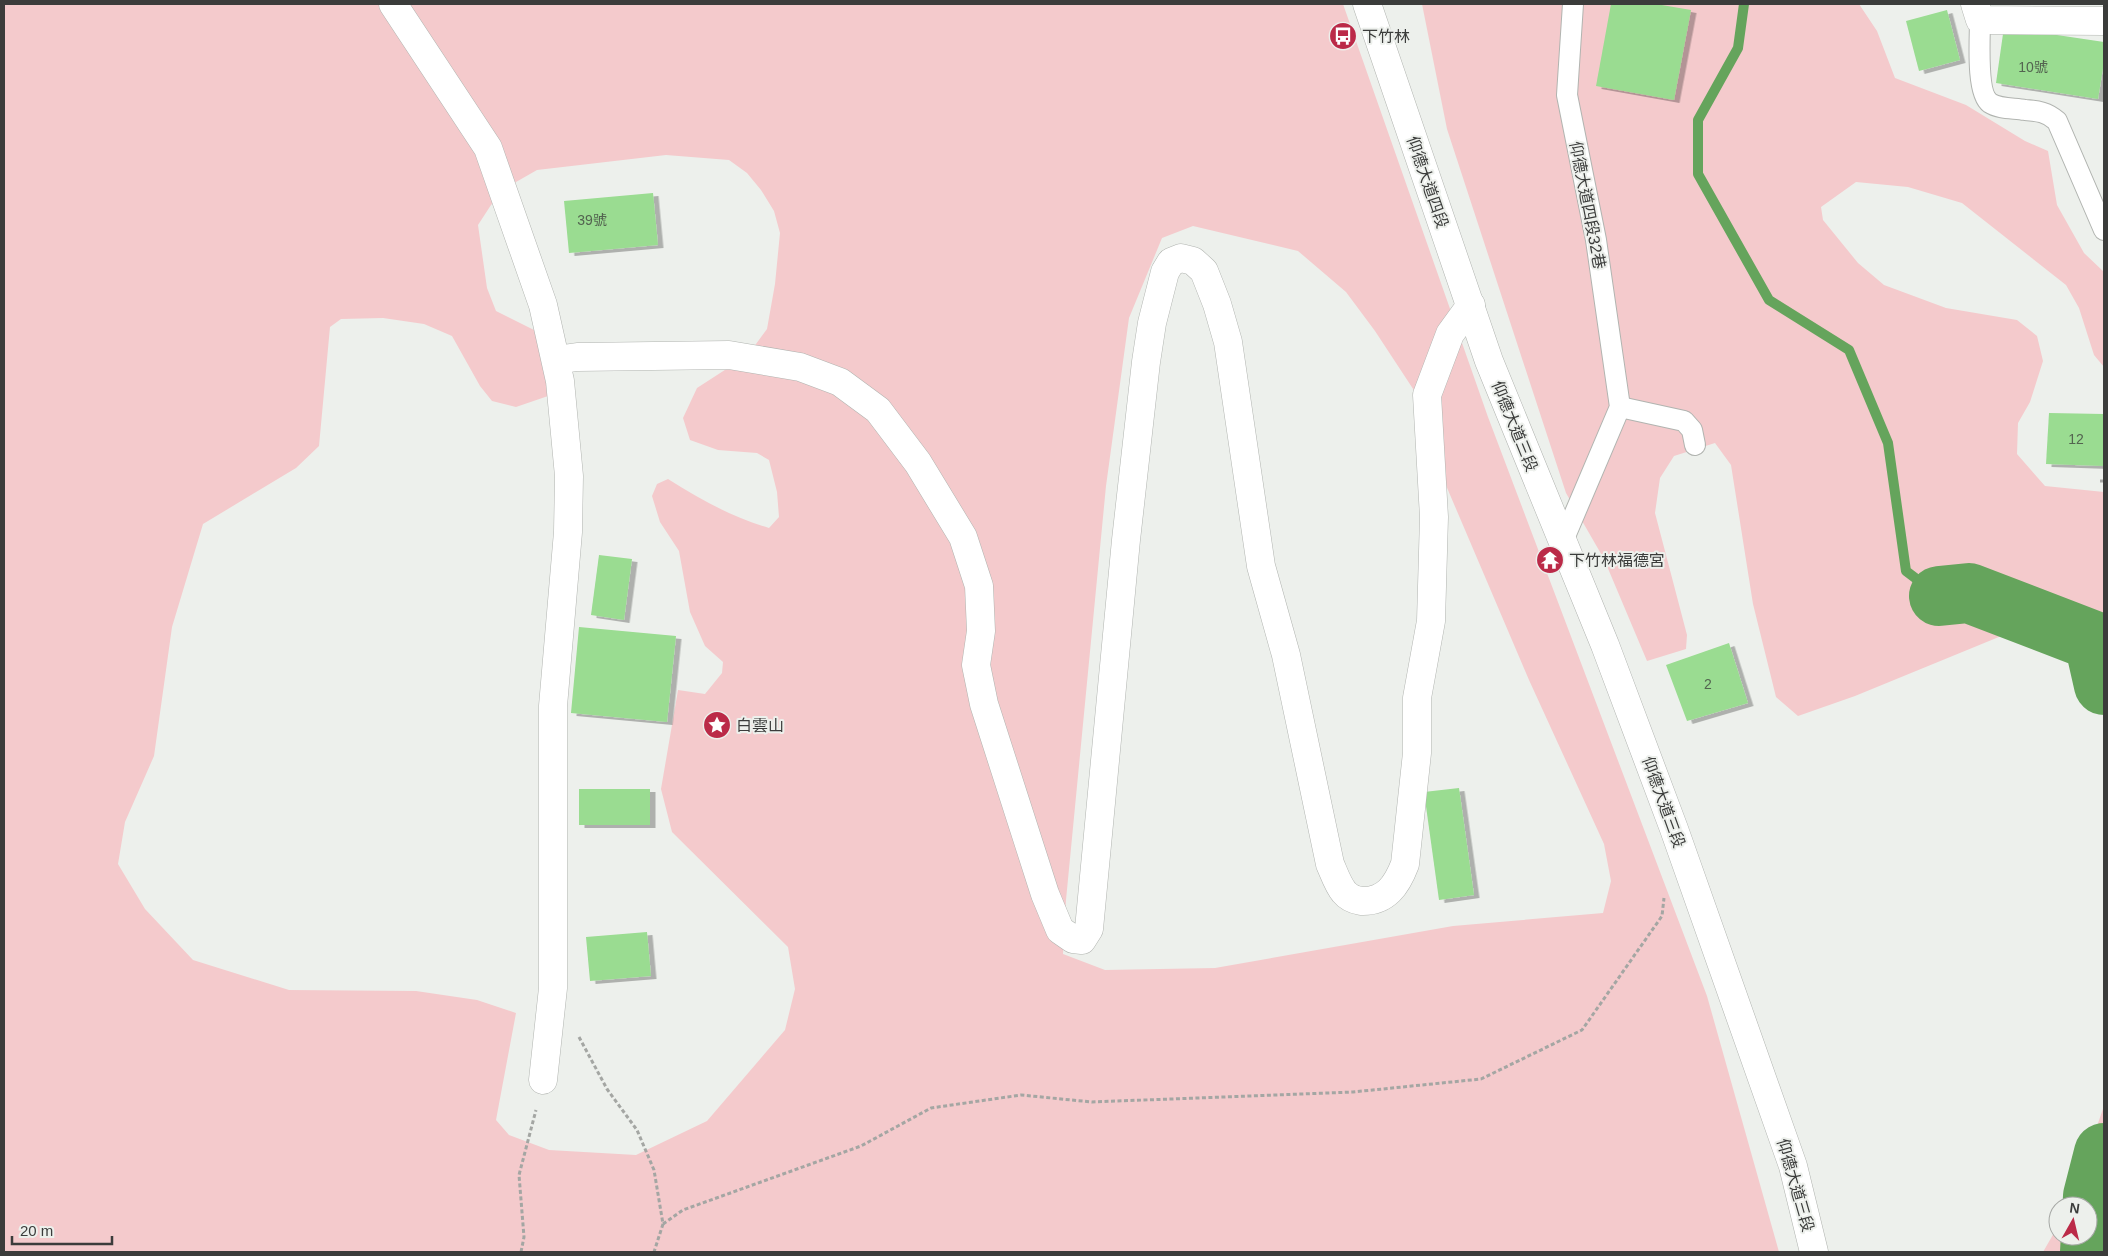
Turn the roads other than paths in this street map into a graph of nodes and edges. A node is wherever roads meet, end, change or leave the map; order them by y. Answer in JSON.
{"nodes":[{"id":1,"x":393,"y":4,"type":"edge"},
{"id":2,"x":1367,"y":4,"type":"edge"},
{"id":3,"x":1573,"y":4,"type":"edge"},
{"id":4,"x":1978,"y":12,"type":"edge"},
{"id":5,"x":2104,"y":21,"type":"edge"},
{"id":6,"x":2104,"y":230,"type":"edge"},
{"id":7,"x":1471,"y":305,"type":"junction"},
{"id":8,"x":556,"y":360,"type":"junction"},
{"id":9,"x":1489,"y":361,"type":"joint"},
{"id":10,"x":1620,"y":407,"type":"junction"},
{"id":11,"x":1695,"y":445,"type":"dead end"},
{"id":12,"x":1563,"y":541,"type":"junction"},
{"id":13,"x":543,"y":1080,"type":"road end"},
{"id":14,"x":1814,"y":1252,"type":"edge"}],
"edges":[{"from":1,"to":8,"type":"street"},
{"from":2,"to":7,"type":"street","name":"仰德大道四段"},
{"from":3,"to":10,"type":"lane","name":"仰德大道四段32巷"},
{"from":4,"to":5,"type":"street"},
{"from":4,"to":6,"type":"lane"},
{"from":7,"to":8,"type":"street"},
{"from":7,"to":9,"type":"street","name":"仰德大道四段"},
{"from":8,"to":13,"type":"street"},
{"from":9,"to":12,"type":"street","name":"仰德大道三段"},
{"from":10,"to":11,"type":"lane"},
{"from":10,"to":12,"type":"lane"},
{"from":12,"to":14,"type":"street","name":"仰德大道三段"}]}
